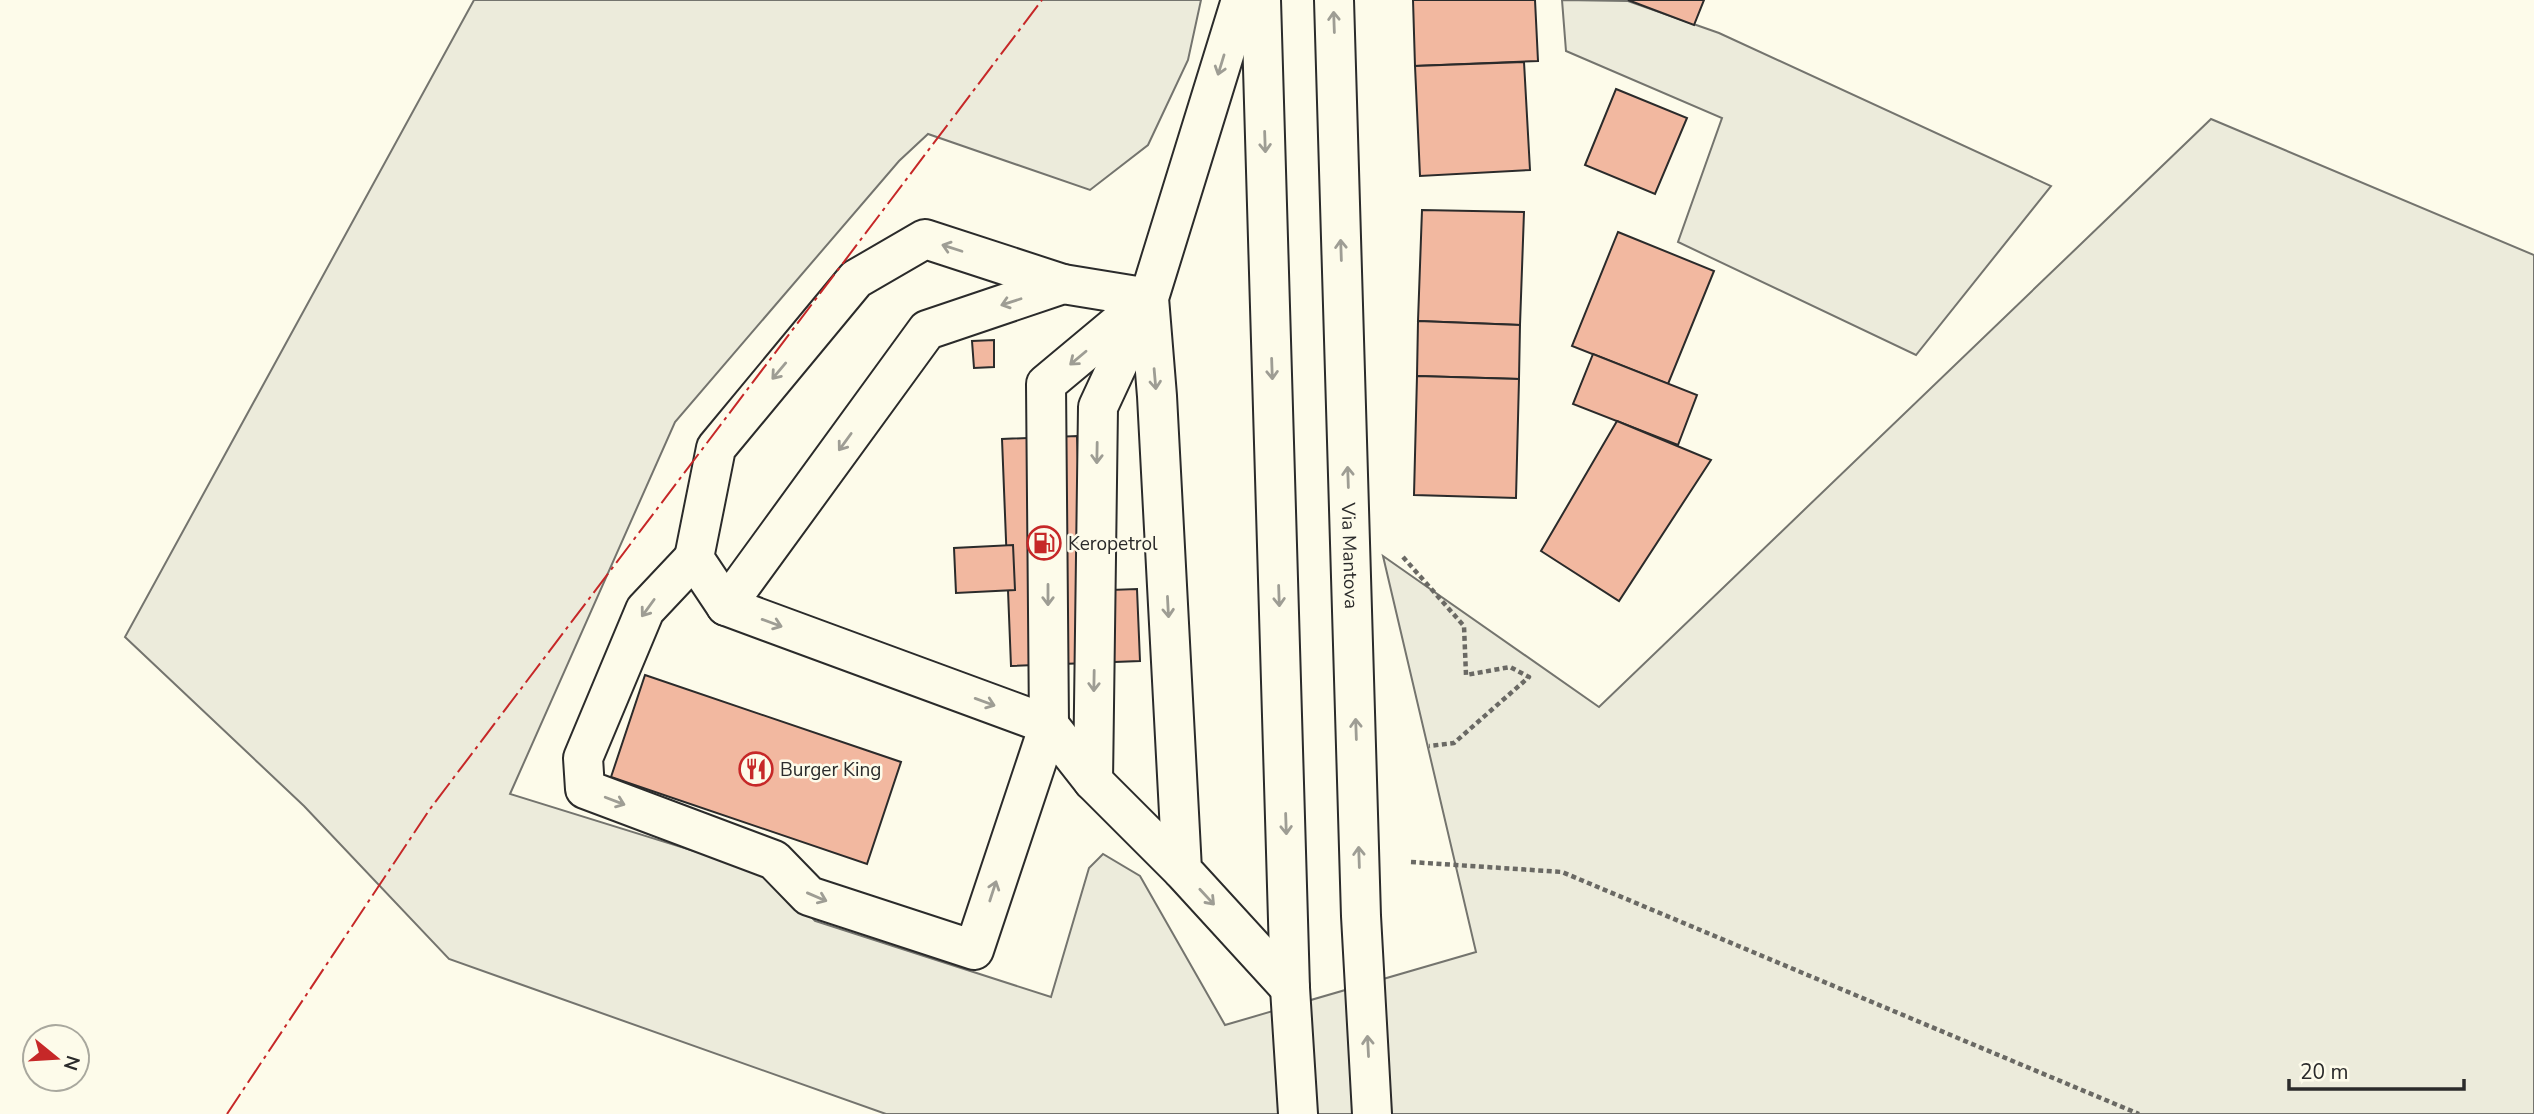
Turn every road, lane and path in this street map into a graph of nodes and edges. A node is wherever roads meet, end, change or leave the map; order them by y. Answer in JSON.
{"nodes":[{"id":1,"x":1241,"y":0,"type":"edge"},
{"id":2,"x":1261,"y":0,"type":"edge"},
{"id":3,"x":1334,"y":0,"type":"edge"},
{"id":4,"x":1063,"y":284,"type":"junction"},
{"id":5,"x":1149,"y":298,"type":"junction"},
{"id":6,"x":1402,"y":556,"type":"dead end"},
{"id":7,"x":694,"y":558,"type":"junction"},
{"id":8,"x":726,"y":606,"type":"junction"},
{"id":9,"x":1049,"y":725,"type":"junction"},
{"id":10,"x":1429,"y":746,"type":"dead end"},
{"id":11,"x":1093,"y":781,"type":"junction"},
{"id":12,"x":1405,"y":862,"type":"dead end"},
{"id":13,"x":1182,"y":870,"type":"junction"},
{"id":14,"x":1290,"y":988,"type":"junction"},
{"id":15,"x":1298,"y":1114,"type":"edge"},
{"id":16,"x":1372,"y":1114,"type":"edge"},
{"id":17,"x":2139,"y":1114,"type":"edge"}],
"edges":[{"from":1,"to":5,"type":"main road","one_way":true},
{"from":2,"to":14,"type":"main road","one_way":true},
{"from":16,"to":3,"type":"main road","name":"Via Mantova","one_way":true},
{"from":4,"to":5,"type":"main road"},
{"from":4,"to":7,"type":"main road","one_way":true},
{"from":4,"to":8,"type":"main road","one_way":true},
{"from":5,"to":9,"type":"main road","one_way":true},
{"from":5,"to":11,"type":"main road","one_way":true},
{"from":5,"to":13,"type":"main road","one_way":true},
{"from":6,"to":10,"type":"path"},
{"from":7,"to":8,"type":"main road"},
{"from":7,"to":9,"type":"main road","one_way":true},
{"from":8,"to":9,"type":"main road","one_way":true},
{"from":9,"to":11,"type":"main road"},
{"from":11,"to":13,"type":"main road"},
{"from":12,"to":17,"type":"path"},
{"from":13,"to":14,"type":"main road","one_way":true},
{"from":14,"to":15,"type":"main road"}]}
